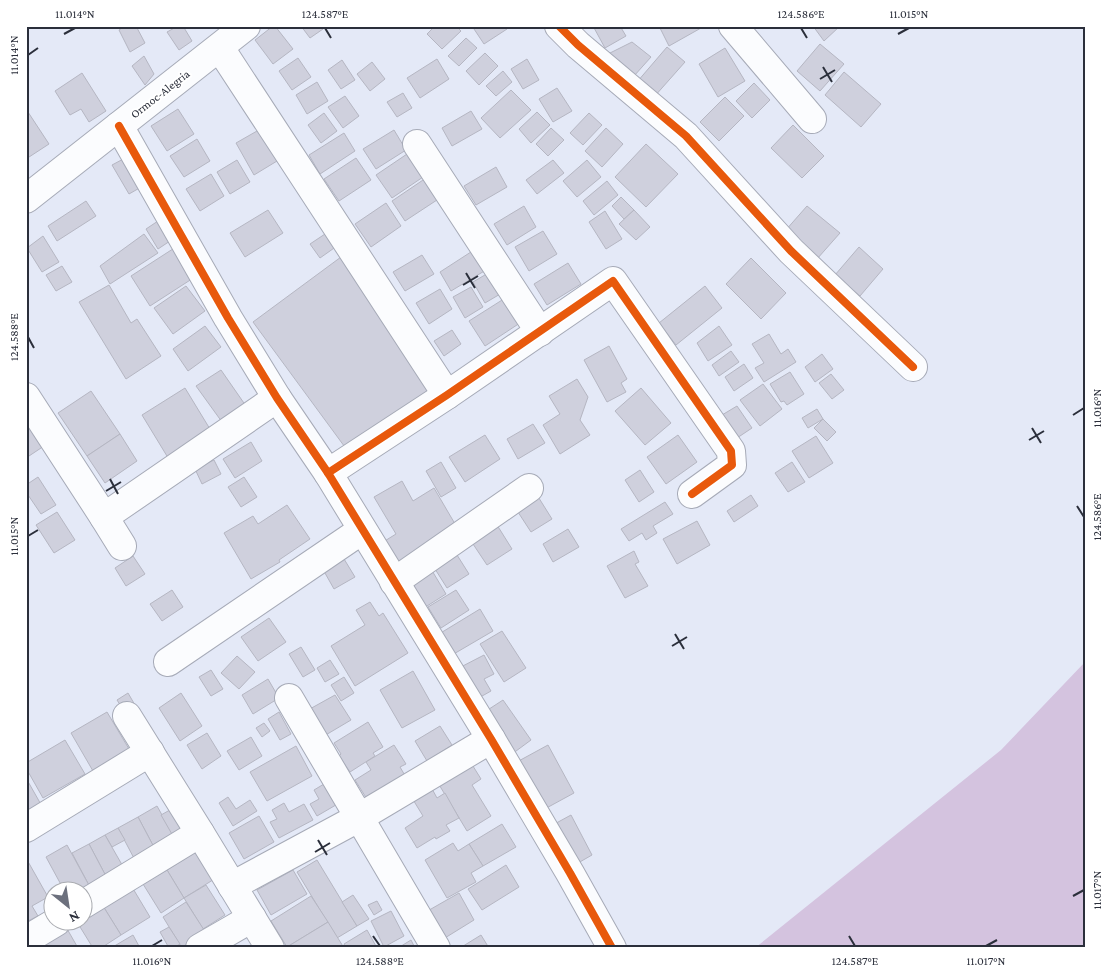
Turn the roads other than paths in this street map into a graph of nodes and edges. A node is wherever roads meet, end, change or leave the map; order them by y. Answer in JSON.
{"nodes":[{"id":1,"x":246,"y":26,"type":"edge"},
{"id":2,"x":559,"y":26,"type":"edge"},
{"id":3,"x":733,"y":26,"type":"edge"},
{"id":4,"x":220,"y":48,"type":"junction"},
{"id":5,"x":812,"y":119,"type":"dead end"},
{"id":6,"x":119,"y":126,"type":"junction"},
{"id":7,"x":417,"y":144,"type":"dead end"},
{"id":8,"x":26,"y":199,"type":"edge"},
{"id":9,"x":540,"y":332,"type":"junction"},
{"id":10,"x":913,"y":367,"type":"dead end"},
{"id":11,"x":447,"y":395,"type":"junction"},
{"id":12,"x":26,"y":397,"type":"edge"},
{"id":13,"x":277,"y":398,"type":"junction"},
{"id":14,"x":328,"y":473,"type":"junction"},
{"id":15,"x":529,"y":488,"type":"dead end"},
{"id":16,"x":692,"y":494,"type":"dead end"},
{"id":17,"x":104,"y":516,"type":"junction"},
{"id":18,"x":362,"y":530,"type":"junction"},
{"id":19,"x":122,"y":546,"type":"dead end"},
{"id":20,"x":394,"y":582,"type":"junction"},
{"id":21,"x":168,"y":662,"type":"dead end"},
{"id":22,"x":288,"y":698,"type":"dead end"},
{"id":23,"x":127,"y":716,"type":"dead end"},
{"id":24,"x":491,"y":739,"type":"junction"},
{"id":25,"x":150,"y":752,"type":"junction"},
{"id":26,"x":360,"y":817,"type":"junction"},
{"id":27,"x":26,"y":828,"type":"edge"},
{"id":28,"x":200,"y":834,"type":"junction"},
{"id":29,"x":232,"y":886,"type":"junction"},
{"id":30,"x":92,"y":899,"type":"edge"},
{"id":31,"x":252,"y":918,"type":"junction"},
{"id":32,"x":42,"y":930,"type":"edge"},
{"id":33,"x":26,"y":940,"type":"edge"},
{"id":34,"x":200,"y":948,"type":"edge"},
{"id":35,"x":270,"y":948,"type":"edge"},
{"id":36,"x":436,"y":948,"type":"edge"},
{"id":37,"x":612,"y":948,"type":"edge"}],
"edges":[{"from":1,"to":4,"type":"street","name":"Ormoc-Alegria"},
{"from":2,"to":10,"type":"street"},
{"from":3,"to":5,"type":"street"},
{"from":4,"to":6,"type":"street","name":"Ormoc-Alegria"},
{"from":4,"to":11,"type":"street"},
{"from":6,"to":8,"type":"street","name":"Ormoc-Alegria"},
{"from":6,"to":13,"type":"street"},
{"from":7,"to":9,"type":"street"},
{"from":9,"to":11,"type":"street"},
{"from":9,"to":16,"type":"street"},
{"from":11,"to":14,"type":"street"},
{"from":12,"to":17,"type":"street"},
{"from":13,"to":14,"type":"street"},
{"from":13,"to":17,"type":"street"},
{"from":14,"to":18,"type":"street"},
{"from":15,"to":20,"type":"street"},
{"from":17,"to":19,"type":"street"},
{"from":18,"to":20,"type":"street"},
{"from":18,"to":21,"type":"street"},
{"from":20,"to":24,"type":"street"},
{"from":22,"to":26,"type":"street"},
{"from":23,"to":25,"type":"street"},
{"from":24,"to":26,"type":"street"},
{"from":24,"to":37,"type":"street"},
{"from":25,"to":27,"type":"street"},
{"from":25,"to":28,"type":"street"},
{"from":26,"to":29,"type":"street"},
{"from":26,"to":36,"type":"street"},
{"from":28,"to":29,"type":"street"},
{"from":28,"to":30,"type":"street"},
{"from":29,"to":31,"type":"street"},
{"from":31,"to":34,"type":"street"},
{"from":31,"to":35,"type":"street"},
{"from":32,"to":33,"type":"street"}]}
